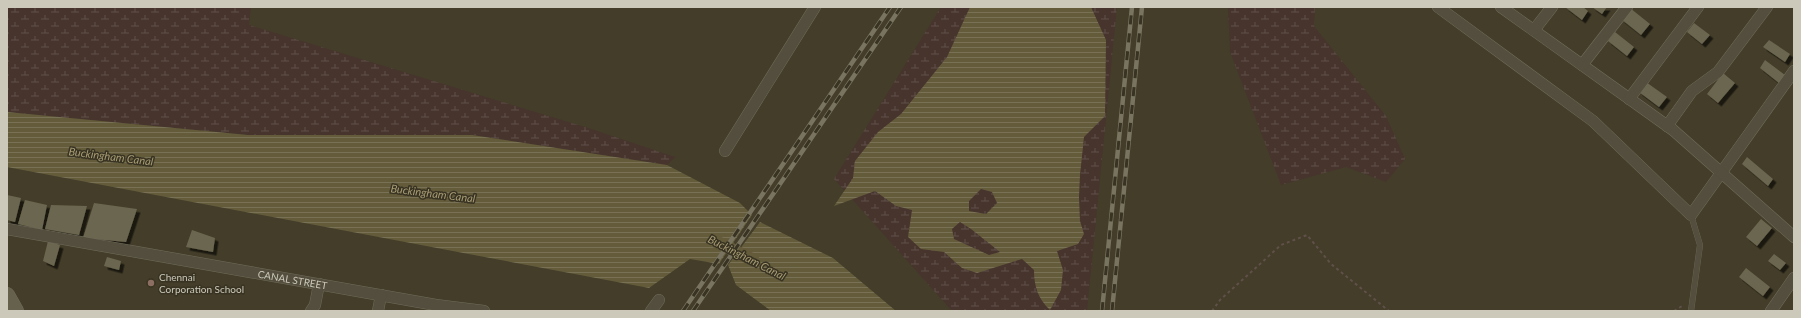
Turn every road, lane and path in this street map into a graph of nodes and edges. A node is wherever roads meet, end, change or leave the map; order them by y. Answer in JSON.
{"nodes":[{"id":1,"x":815,"y":7,"type":"edge"},
{"id":2,"x":1438,"y":7,"type":"edge"},
{"id":3,"x":1501,"y":7,"type":"edge"},
{"id":4,"x":1552,"y":7,"type":"edge"},
{"id":5,"x":1626,"y":7,"type":"edge"},
{"id":6,"x":1698,"y":7,"type":"edge"},
{"id":7,"x":1767,"y":7,"type":"edge"},
{"id":8,"x":1534,"y":30,"type":"junction"},
{"id":9,"x":1582,"y":65,"type":"junction"},
{"id":10,"x":1794,"y":71,"type":"edge"},
{"id":11,"x":1629,"y":99,"type":"junction"},
{"id":12,"x":1667,"y":126,"type":"junction"},
{"id":13,"x":725,"y":151,"type":"dead end"},
{"id":14,"x":1722,"y":173,"type":"junction"},
{"id":15,"x":1691,"y":215,"type":"junction"},
{"id":16,"x":7,"y":229,"type":"edge"},
{"id":17,"x":1794,"y":237,"type":"edge"},
{"id":18,"x":1794,"y":278,"type":"edge"},
{"id":19,"x":319,"y":284,"type":"junction"},
{"id":20,"x":7,"y":295,"type":"edge"},
{"id":21,"x":382,"y":295,"type":"junction"},
{"id":22,"x":659,"y":300,"type":"dead end"},
{"id":23,"x":435,"y":308,"type":"edge"},
{"id":24,"x":16,"y":311,"type":"edge"},
{"id":25,"x":311,"y":311,"type":"edge"},
{"id":26,"x":378,"y":311,"type":"edge"},
{"id":27,"x":484,"y":311,"type":"edge"},
{"id":28,"x":651,"y":311,"type":"edge"},
{"id":29,"x":1212,"y":311,"type":"edge"},
{"id":30,"x":1389,"y":311,"type":"edge"},
{"id":31,"x":1691,"y":311,"type":"edge"},
{"id":32,"x":1771,"y":311,"type":"edge"}],
"edges":[{"from":1,"to":13,"type":"street"},
{"from":2,"to":15,"type":"street"},
{"from":3,"to":8,"type":"street"},
{"from":4,"to":8,"type":"street"},
{"from":5,"to":9,"type":"street"},
{"from":6,"to":11,"type":"street"},
{"from":7,"to":12,"type":"street"},
{"from":8,"to":9,"type":"street"},
{"from":9,"to":11,"type":"street"},
{"from":10,"to":14,"type":"street"},
{"from":11,"to":12,"type":"street"},
{"from":12,"to":14,"type":"street"},
{"from":14,"to":15,"type":"street"},
{"from":14,"to":17,"type":"street"},
{"from":15,"to":31,"type":"lane"},
{"from":16,"to":19,"type":"street","name":"CANAL STREET"},
{"from":18,"to":32,"type":"street"},
{"from":19,"to":21,"type":"street","name":"CANAL STREET"},
{"from":19,"to":25,"type":"street"},
{"from":20,"to":24,"type":"main road"},
{"from":21,"to":23,"type":"street","name":"CANAL STREET"},
{"from":21,"to":26,"type":"street"},
{"from":22,"to":28,"type":"street"},
{"from":23,"to":27,"type":"street","name":"CANAL STREET"},
{"from":29,"to":30,"type":"path"}]}
